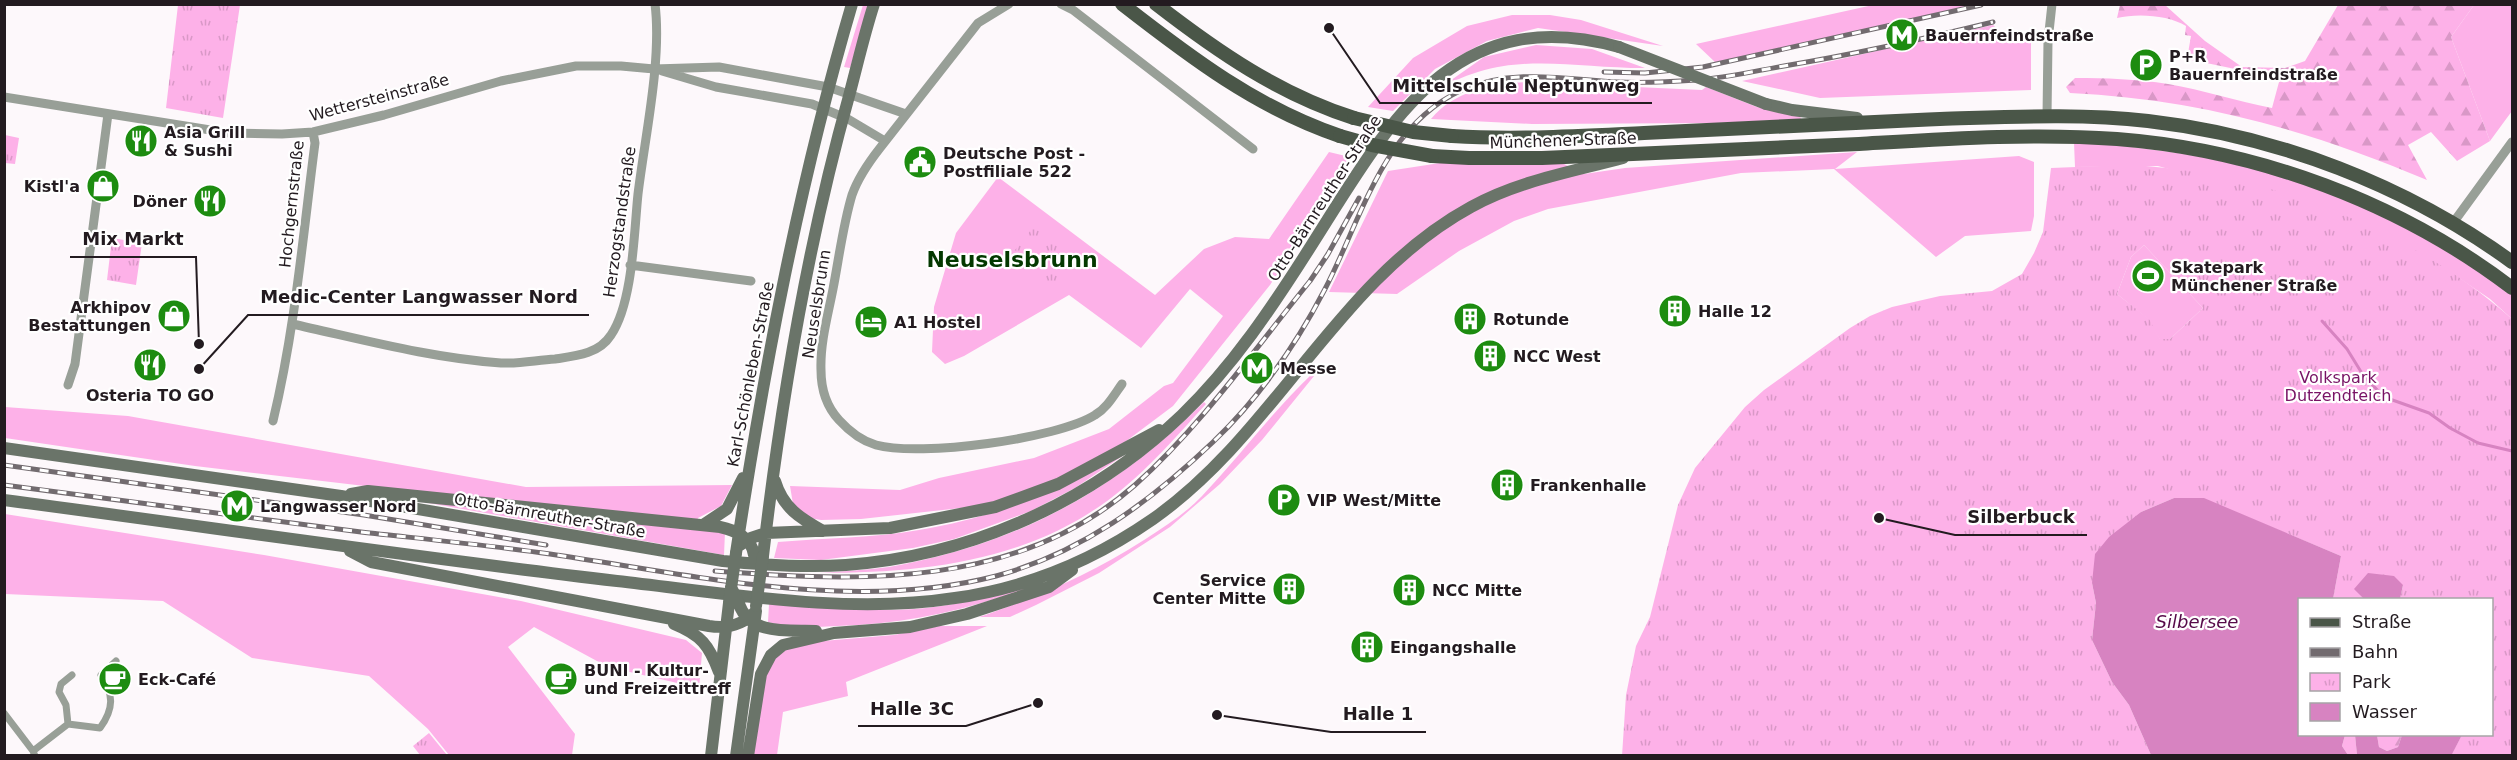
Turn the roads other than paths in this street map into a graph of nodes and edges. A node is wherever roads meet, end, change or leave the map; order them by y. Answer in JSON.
{"nodes":[{"id":1,"x":655,"y":4,"type":"edge"},
{"id":2,"x":852,"y":4,"type":"edge"},
{"id":3,"x":874,"y":4,"type":"edge"},
{"id":4,"x":1009,"y":4,"type":"edge"},
{"id":5,"x":1061,"y":4,"type":"edge"},
{"id":6,"x":1122,"y":4,"type":"edge"},
{"id":7,"x":1156,"y":4,"type":"edge"},
{"id":8,"x":2052,"y":4,"type":"edge"},
{"id":9,"x":654,"y":69,"type":"junction"},
{"id":10,"x":828,"y":87,"type":"junction"},
{"id":11,"x":850,"y":93,"type":"junction"},
{"id":12,"x":4,"y":97,"type":"edge"},
{"id":13,"x":823,"y":108,"type":"junction"},
{"id":14,"x":108,"y":114,"type":"junction"},
{"id":15,"x":906,"y":114,"type":"junction"},
{"id":16,"x":2047,"y":116,"type":"junction"},
{"id":17,"x":843,"y":117,"type":"junction"},
{"id":18,"x":1882,"y":121,"type":"junction"},
{"id":19,"x":2151,"y":121,"type":"junction"},
{"id":20,"x":314,"y":132,"type":"junction"},
{"id":21,"x":2045,"y":137,"type":"junction"},
{"id":22,"x":885,"y":141,"type":"junction"},
{"id":23,"x":2139,"y":141,"type":"junction"},
{"id":24,"x":2512,"y":142,"type":"edge"},
{"id":25,"x":1252,"y":149,"type":"dead end"},
{"id":26,"x":1639,"y":154,"type":"junction"},
{"id":27,"x":2453,"y":223,"type":"junction"},
{"id":28,"x":2439,"y":240,"type":"junction"},
{"id":29,"x":2512,"y":262,"type":"edge"},
{"id":30,"x":630,"y":265,"type":"junction"},
{"id":31,"x":751,"y":281,"type":"dead end"},
{"id":32,"x":2512,"y":288,"type":"edge"},
{"id":33,"x":292,"y":324,"type":"junction"},
{"id":34,"x":1122,"y":384,"type":"dead end"},
{"id":35,"x":68,"y":385,"type":"dead end"},
{"id":36,"x":273,"y":421,"type":"dead end"},
{"id":37,"x":1174,"y":423,"type":"junction"},
{"id":38,"x":4,"y":448,"type":"edge"},
{"id":39,"x":750,"y":460,"type":"junction"},
{"id":40,"x":774,"y":477,"type":"junction"},
{"id":41,"x":341,"y":496,"type":"junction"},
{"id":42,"x":4,"y":500,"type":"edge"},
{"id":43,"x":703,"y":525,"type":"junction"},
{"id":44,"x":824,"y":532,"type":"junction"},
{"id":45,"x":766,"y":533,"type":"junction"},
{"id":46,"x":740,"y":543,"type":"junction"},
{"id":47,"x":340,"y":547,"type":"junction"},
{"id":48,"x":759,"y":555,"type":"junction"},
{"id":49,"x":1089,"y":557,"type":"junction"},
{"id":50,"x":734,"y":603,"type":"junction"},
{"id":51,"x":753,"y":614,"type":"junction"},
{"id":52,"x":662,"y":619,"type":"junction"},
{"id":53,"x":726,"y":627,"type":"junction"},
{"id":54,"x":834,"y":633,"type":"junction"},
{"id":55,"x":116,"y":662,"type":"dead end"},
{"id":56,"x":72,"y":675,"type":"dead end"},
{"id":57,"x":720,"y":675,"type":"junction"},
{"id":58,"x":4,"y":713,"type":"edge"},
{"id":59,"x":68,"y":724,"type":"junction"},
{"id":60,"x":34,"y":753,"type":"edge"},
{"id":61,"x":711,"y":756,"type":"edge"},
{"id":62,"x":736,"y":756,"type":"edge"},
{"id":63,"x":748,"y":756,"type":"edge"}],
"edges":[{"from":1,"to":9,"type":"street","name":"Herzogstandstraße"},
{"from":2,"to":10,"type":"main road","name":"Karl-Schönleben-Straße"},
{"from":3,"to":11,"type":"main road"},
{"from":4,"to":15,"type":"street","name":"Neuselsbrunn"},
{"from":5,"to":25,"type":"street"},
{"from":6,"to":26,"type":"main road","name":"Münchener Straße","bridge":true},
{"from":7,"to":18,"type":"main road","name":"Münchener Straße","bridge":true},
{"from":8,"to":16,"type":"street"},
{"from":9,"to":10,"type":"street","name":"Wettersteinstraße"},
{"from":9,"to":13,"type":"street","name":"Wettersteinstraße"},
{"from":9,"to":20,"type":"street","name":"Wettersteinstraße"},
{"from":9,"to":30,"type":"street","name":"Herzogstandstraße"},
{"from":10,"to":11,"type":"street","name":"Wettersteinstraße"},
{"from":10,"to":13,"type":"main road","name":"Karl-Schönleben-Straße"},
{"from":11,"to":15,"type":"street"},
{"from":11,"to":17,"type":"main road"},
{"from":12,"to":14,"type":"street","name":"Wettersteinstraße"},
{"from":13,"to":17,"type":"street","name":"Wettersteinstraße"},
{"from":13,"to":39,"type":"main road","name":"Karl-Schönleben-Straße"},
{"from":14,"to":20,"type":"street","name":"Wettersteinstraße"},
{"from":14,"to":35,"type":"street"},
{"from":15,"to":22,"type":"street","name":"Neuselsbrunn"},
{"from":16,"to":18,"type":"main road","name":"Münchener Straße"},
{"from":16,"to":19,"type":"main road","name":"Münchener Straße"},
{"from":16,"to":21,"type":"main road"},
{"from":17,"to":22,"type":"street"},
{"from":17,"to":40,"type":"main road"},
{"from":18,"to":37,"type":"main road","name":"Otto-Bärnreuther-Straße","bridge":true},
{"from":19,"to":23,"type":"main road"},
{"from":19,"to":27,"type":"main road","name":"Münchener Straße"},
{"from":20,"to":33,"type":"street","name":"Hochgernstraße"},
{"from":21,"to":23,"type":"main road","name":"Münchener Straße"},
{"from":21,"to":26,"type":"main road","name":"Münchener Straße"},
{"from":22,"to":34,"type":"street","name":"Neuselsbrunn"},
{"from":23,"to":28,"type":"main road","name":"Münchener Straße"},
{"from":24,"to":27,"type":"street"},
{"from":26,"to":49,"type":"main road"},
{"from":27,"to":28,"type":"main road"},
{"from":27,"to":29,"type":"main road","name":"Münchener Straße"},
{"from":28,"to":32,"type":"main road","name":"Münchener Straße"},
{"from":30,"to":31,"type":"street"},
{"from":30,"to":33,"type":"street","name":"Herzogstandstraße"},
{"from":33,"to":36,"type":"street","name":"Hochgernstraße"},
{"from":37,"to":41,"type":"main road","name":"Otto-Bärnreuther-Straße"},
{"from":37,"to":44,"type":"main road","name":"Otto-Bärnreuther-Straße"},
{"from":38,"to":41,"type":"main road","name":"Otto-Bärnreuther-Straße"},
{"from":39,"to":43,"type":"main road"},
{"from":39,"to":46,"type":"main road","name":"Karl-Schönleben-Straße"},
{"from":40,"to":44,"type":"main road"},
{"from":40,"to":45,"type":"main road"},
{"from":41,"to":43,"type":"main road","name":"Otto-Bärnreuther-Straße"},
{"from":42,"to":47,"type":"main road"},
{"from":43,"to":46,"type":"main road","name":"Otto-Bärnreuther-Straße"},
{"from":44,"to":45,"type":"main road","name":"Otto-Bärnreuther-Straße"},
{"from":45,"to":46,"type":"main road","name":"Otto-Bärnreuther-Straße"},
{"from":45,"to":48,"type":"main road"},
{"from":46,"to":48,"type":"main road"},
{"from":46,"to":50,"type":"main road","name":"Karl-Schönleben-Straße","bridge":true},
{"from":47,"to":49,"type":"main road"},
{"from":47,"to":52,"type":"main road"},
{"from":48,"to":51,"type":"main road","bridge":true},
{"from":49,"to":54,"type":"main road"},
{"from":50,"to":51,"type":"main road"},
{"from":50,"to":53,"type":"main road","name":"Karl-Schönleben-Straße"},
{"from":51,"to":53,"type":"main road"},
{"from":51,"to":54,"type":"main road"},
{"from":51,"to":62,"type":"main road"},
{"from":52,"to":53,"type":"main road"},
{"from":52,"to":57,"type":"main road"},
{"from":53,"to":57,"type":"main road","name":"Karl-Schönleben-Straße"},
{"from":54,"to":63,"type":"main road"},
{"from":55,"to":59,"type":"street"},
{"from":56,"to":59,"type":"street"},
{"from":57,"to":61,"type":"main road","name":"Karl-Schönleben-Straße"},
{"from":58,"to":60,"type":"street"},
{"from":59,"to":60,"type":"street"}]}
